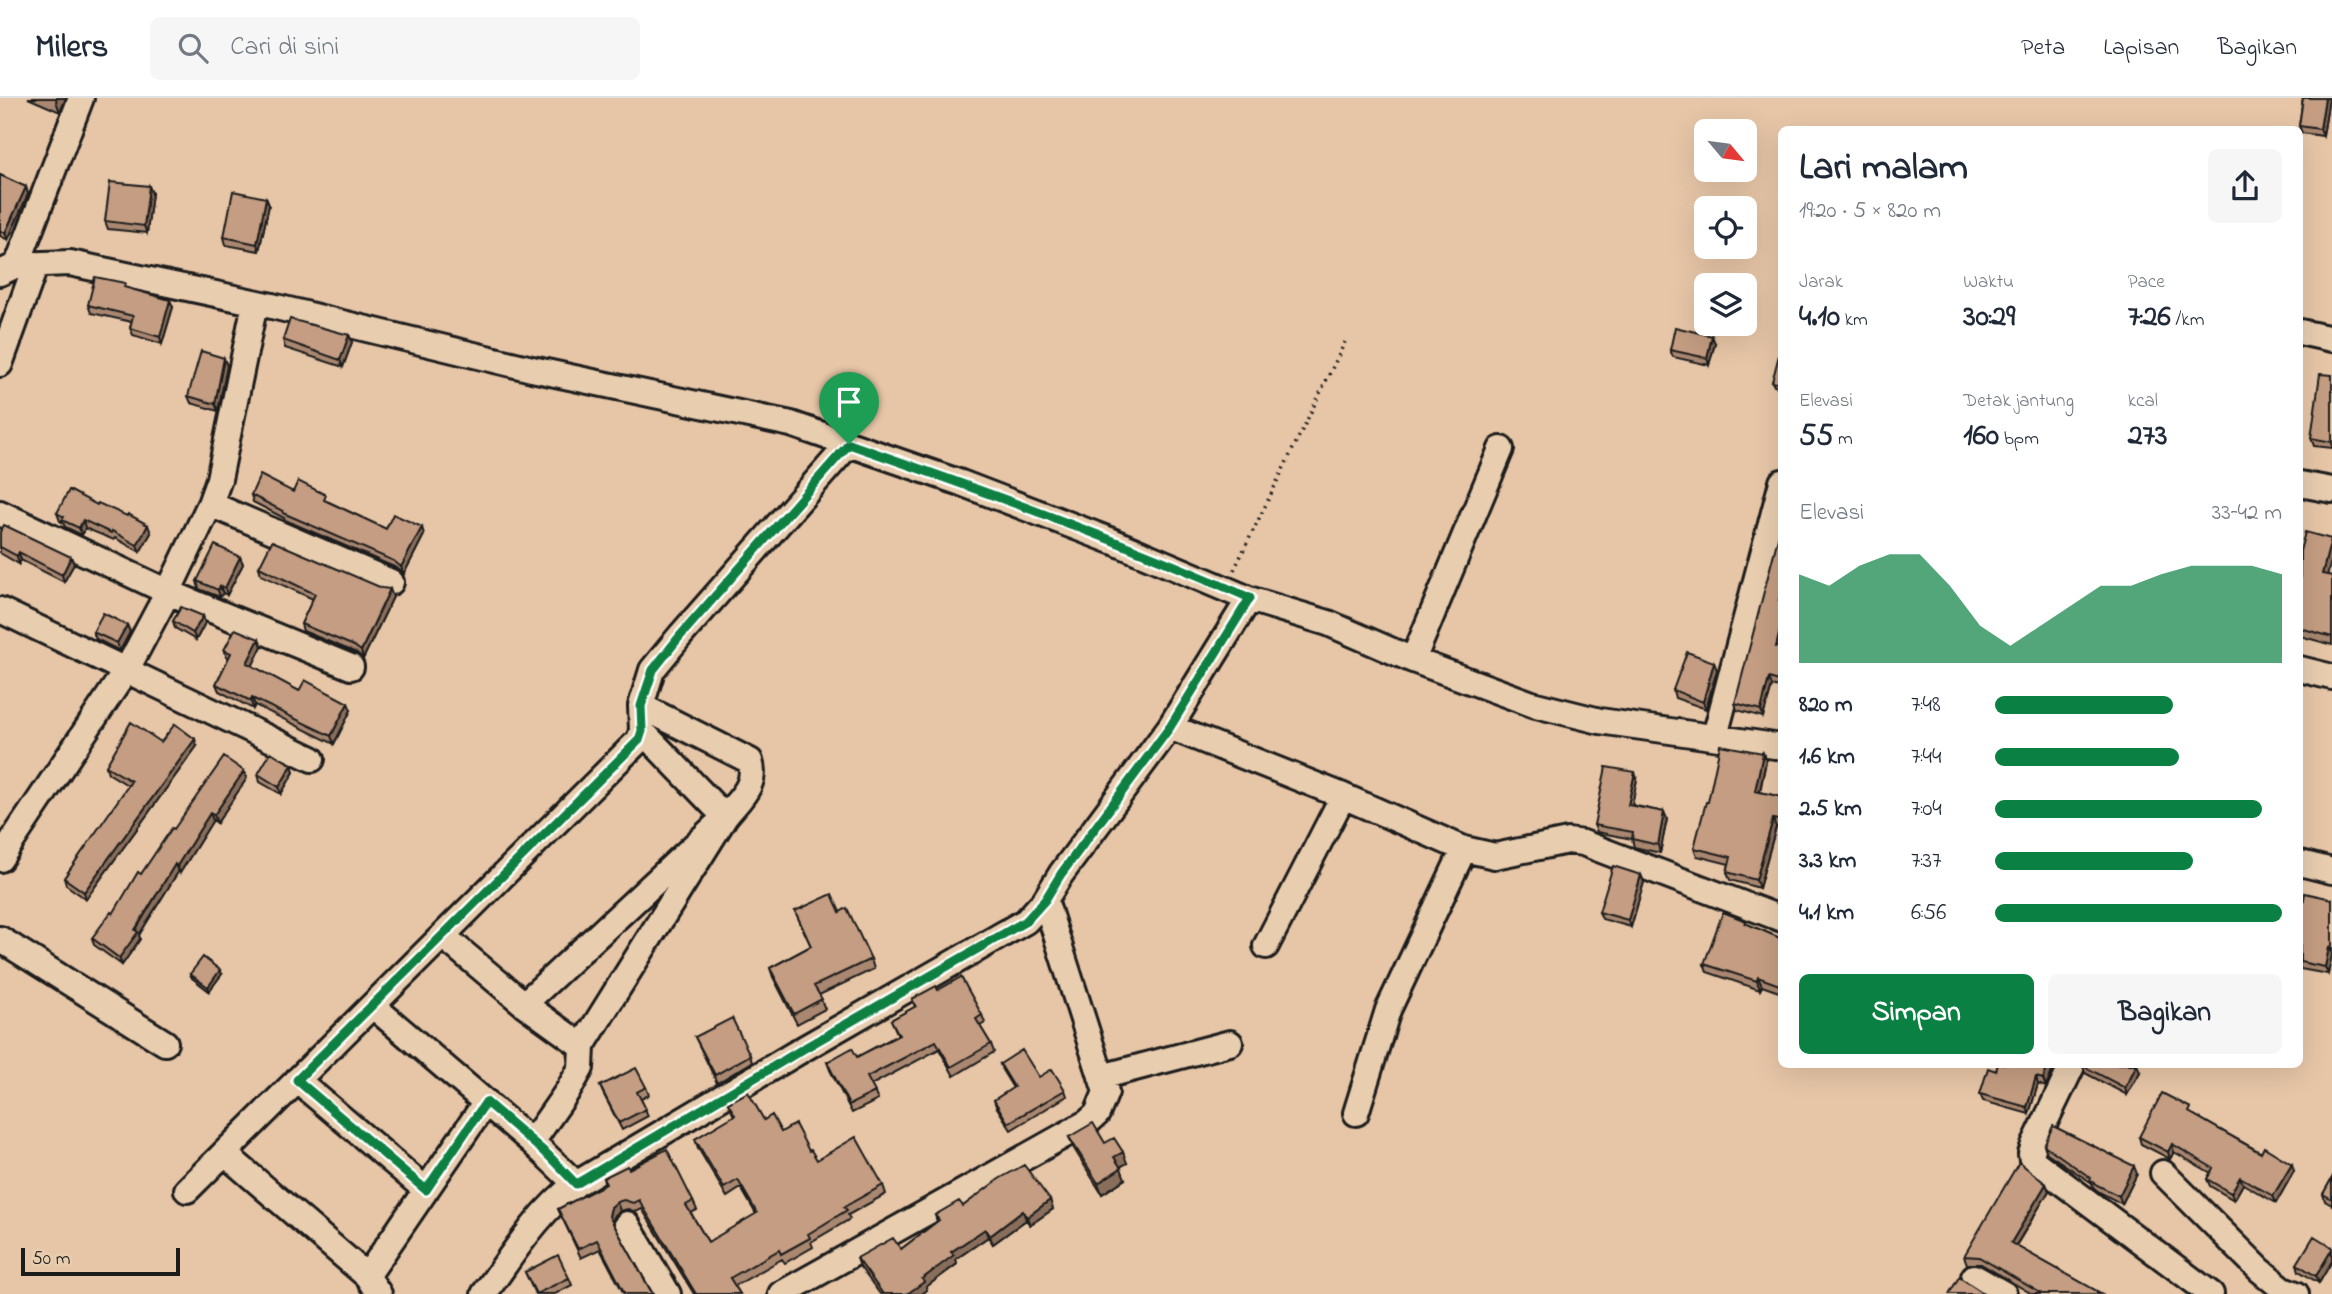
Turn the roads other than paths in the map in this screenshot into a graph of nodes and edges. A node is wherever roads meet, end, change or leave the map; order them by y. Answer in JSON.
{"nodes":[{"id":1,"x":81,"y":98,"type":"edge"},
{"id":2,"x":18,"y":268,"type":"edge"},
{"id":3,"x":255,"y":303,"type":"junction"},
{"id":4,"x":2303,"y":333,"type":"edge"},
{"id":5,"x":2332,"y":340,"type":"edge"},
{"id":6,"x":0,"y":365,"type":"edge"},
{"id":7,"x":849,"y":444,"type":"junction"},
{"id":8,"x":1501,"y":449,"type":"dead end"},
{"id":9,"x":2303,"y":485,"type":"edge"},
{"id":10,"x":2332,"y":490,"type":"edge"},
{"id":11,"x":1778,"y":497,"type":"edge"},
{"id":12,"x":210,"y":504,"type":"junction"},
{"id":13,"x":0,"y":513,"type":"edge"},
{"id":14,"x":391,"y":582,"type":"dead end"},
{"id":15,"x":168,"y":592,"type":"junction"},
{"id":16,"x":1250,"y":598,"type":"junction"},
{"id":17,"x":0,"y":610,"type":"edge"},
{"id":18,"x":1413,"y":660,"type":"junction"},
{"id":19,"x":351,"y":667,"type":"dead end"},
{"id":20,"x":127,"y":669,"type":"junction"},
{"id":21,"x":2303,"y":670,"type":"edge"},
{"id":22,"x":2332,"y":677,"type":"edge"},
{"id":23,"x":641,"y":706,"type":"junction"},
{"id":24,"x":1170,"y":727,"type":"junction"},
{"id":25,"x":642,"y":731,"type":"junction"},
{"id":26,"x":1715,"y":736,"type":"junction"},
{"id":27,"x":1778,"y":746,"type":"edge"},
{"id":28,"x":312,"y":759,"type":"dead end"},
{"id":29,"x":1343,"y":796,"type":"junction"},
{"id":30,"x":725,"y":817,"type":"junction"},
{"id":31,"x":1464,"y":849,"type":"junction"},
{"id":32,"x":0,"y":859,"type":"edge"},
{"id":33,"x":2303,"y":864,"type":"edge"},
{"id":34,"x":2332,"y":871,"type":"edge"},
{"id":35,"x":1045,"y":900,"type":"junction"},
{"id":36,"x":1778,"y":917,"type":"edge"},
{"id":37,"x":443,"y":936,"type":"junction"},
{"id":38,"x":0,"y":939,"type":"edge"},
{"id":39,"x":1266,"y":946,"type":"dead end"},
{"id":40,"x":524,"y":1004,"type":"junction"},
{"id":41,"x":373,"y":1006,"type":"junction"},
{"id":42,"x":165,"y":1043,"type":"dead end"},
{"id":43,"x":1230,"y":1043,"type":"dead end"},
{"id":44,"x":582,"y":1046,"type":"junction"},
{"id":45,"x":2071,"y":1068,"type":"edge"},
{"id":46,"x":1101,"y":1077,"type":"junction"},
{"id":47,"x":297,"y":1080,"type":"junction"},
{"id":48,"x":486,"y":1102,"type":"junction"},
{"id":49,"x":1356,"y":1112,"type":"dead end"},
{"id":50,"x":532,"y":1142,"type":"junction"},
{"id":51,"x":224,"y":1153,"type":"junction"},
{"id":52,"x":2163,"y":1173,"type":"dead end"},
{"id":53,"x":576,"y":1184,"type":"junction"},
{"id":54,"x":187,"y":1190,"type":"dead end"},
{"id":55,"x":426,"y":1190,"type":"junction"},
{"id":56,"x":627,"y":1224,"type":"dead end"},
{"id":57,"x":1974,"y":1277,"type":"dead end"},
{"id":58,"x":373,"y":1285,"type":"edge"},
{"id":59,"x":484,"y":1294,"type":"edge"},
{"id":60,"x":668,"y":1294,"type":"edge"},
{"id":61,"x":781,"y":1294,"type":"edge"},
{"id":62,"x":2004,"y":1294,"type":"edge"},
{"id":63,"x":2211,"y":1294,"type":"edge"},
{"id":64,"x":2296,"y":1294,"type":"edge"}],
"edges":[{"from":1,"to":2,"type":"street"},
{"from":2,"to":3,"type":"street"},
{"from":2,"to":6,"type":"street"},
{"from":3,"to":7,"type":"street"},
{"from":3,"to":12,"type":"street"},
{"from":4,"to":5,"type":"street"},
{"from":7,"to":16,"type":"street"},
{"from":7,"to":23,"type":"street"},
{"from":8,"to":18,"type":"street"},
{"from":9,"to":10,"type":"street"},
{"from":11,"to":26,"type":"street"},
{"from":12,"to":14,"type":"street"},
{"from":12,"to":15,"type":"street"},
{"from":13,"to":15,"type":"street"},
{"from":15,"to":19,"type":"street"},
{"from":15,"to":20,"type":"street"},
{"from":16,"to":18,"type":"street"},
{"from":16,"to":24,"type":"street"},
{"from":17,"to":20,"type":"street"},
{"from":18,"to":26,"type":"street"},
{"from":20,"to":28,"type":"street"},
{"from":20,"to":32,"type":"street"},
{"from":21,"to":22,"type":"street"},
{"from":23,"to":25,"type":"street"},
{"from":23,"to":30,"type":"street"},
{"from":24,"to":29,"type":"street"},
{"from":24,"to":35,"type":"street"},
{"from":25,"to":30,"type":"street"},
{"from":25,"to":37,"type":"street"},
{"from":26,"to":27,"type":"street"},
{"from":29,"to":31,"type":"street"},
{"from":29,"to":39,"type":"street"},
{"from":30,"to":40,"type":"street"},
{"from":30,"to":44,"type":"street"},
{"from":31,"to":36,"type":"street"},
{"from":31,"to":49,"type":"street"},
{"from":33,"to":34,"type":"street"},
{"from":35,"to":46,"type":"street"},
{"from":35,"to":53,"type":"street"},
{"from":37,"to":40,"type":"street"},
{"from":37,"to":41,"type":"street"},
{"from":38,"to":42,"type":"street"},
{"from":40,"to":44,"type":"street"},
{"from":41,"to":47,"type":"street"},
{"from":41,"to":48,"type":"street"},
{"from":43,"to":46,"type":"street"},
{"from":44,"to":50,"type":"street"},
{"from":45,"to":63,"type":"street"},
{"from":46,"to":61,"type":"street"},
{"from":47,"to":51,"type":"street"},
{"from":47,"to":55,"type":"street"},
{"from":48,"to":50,"type":"street"},
{"from":48,"to":55,"type":"street"},
{"from":50,"to":53,"type":"street"},
{"from":51,"to":54,"type":"street"},
{"from":51,"to":58,"type":"street"},
{"from":52,"to":64,"type":"street"},
{"from":53,"to":59,"type":"street"},
{"from":55,"to":58,"type":"street"},
{"from":56,"to":60,"type":"street"},
{"from":57,"to":62,"type":"street"}]}
